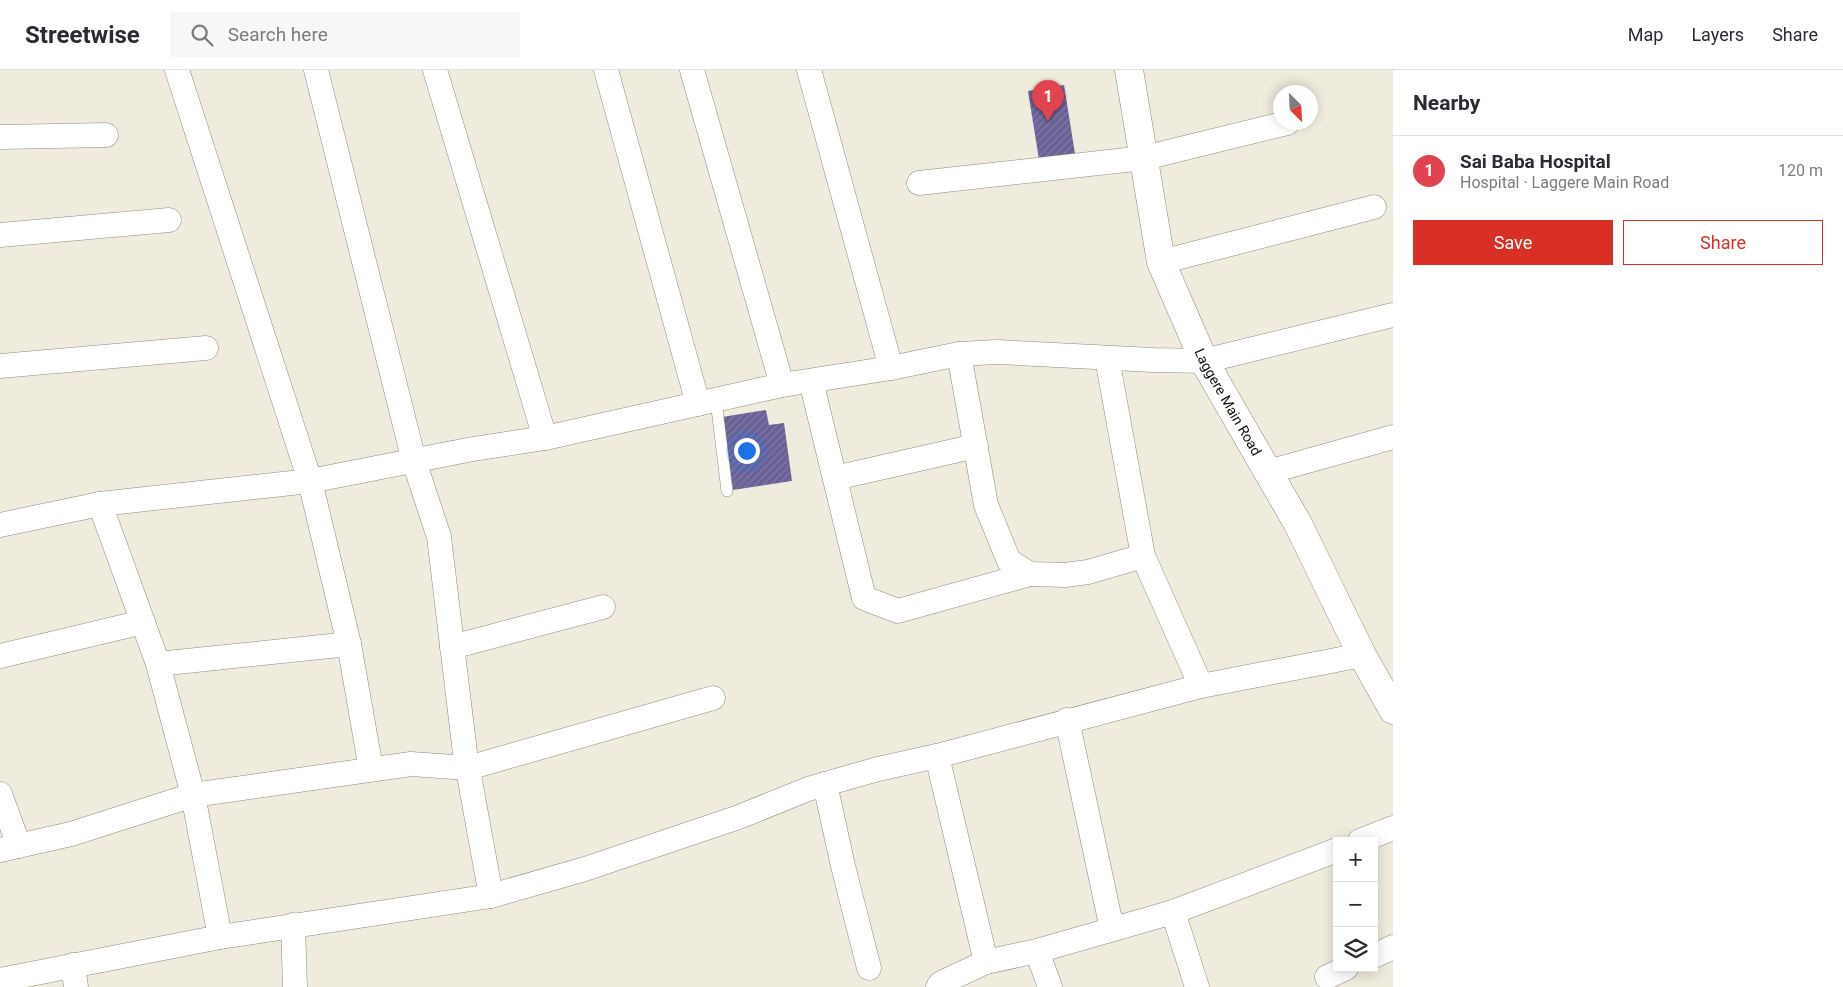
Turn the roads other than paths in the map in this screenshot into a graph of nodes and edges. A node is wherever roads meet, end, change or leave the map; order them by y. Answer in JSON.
{"nodes":[{"id":1,"x":177,"y":70,"type":"edge"},
{"id":2,"x":316,"y":70,"type":"edge"},
{"id":3,"x":435,"y":70,"type":"edge"},
{"id":4,"x":606,"y":70,"type":"edge"},
{"id":5,"x":692,"y":70,"type":"edge"},
{"id":6,"x":809,"y":70,"type":"edge"},
{"id":7,"x":1129,"y":70,"type":"edge"},
{"id":8,"x":1273,"y":126,"type":"edge"},
{"id":9,"x":106,"y":135,"type":"dead end"},
{"id":10,"x":0,"y":137,"type":"edge"},
{"id":11,"x":1144,"y":158,"type":"junction"},
{"id":12,"x":919,"y":183,"type":"dead end"},
{"id":13,"x":1374,"y":207,"type":"dead end"},
{"id":14,"x":169,"y":220,"type":"dead end"},
{"id":15,"x":0,"y":235,"type":"edge"},
{"id":16,"x":1161,"y":262,"type":"junction"},
{"id":17,"x":1393,"y":315,"type":"edge"},
{"id":18,"x":206,"y":348,"type":"dead end"},
{"id":19,"x":959,"y":354,"type":"junction"},
{"id":20,"x":1107,"y":358,"type":"junction"},
{"id":21,"x":1204,"y":361,"type":"junction"},
{"id":22,"x":0,"y":366,"type":"edge"},
{"id":23,"x":891,"y":368,"type":"junction"},
{"id":24,"x":811,"y":381,"type":"junction"},
{"id":25,"x":782,"y":385,"type":"junction"},
{"id":26,"x":707,"y":402,"type":"junction"},
{"id":27,"x":1393,"y":437,"type":"edge"},
{"id":28,"x":545,"y":438,"type":"junction"},
{"id":29,"x":976,"y":446,"type":"junction"},
{"id":30,"x":414,"y":461,"type":"junction"},
{"id":31,"x":1268,"y":472,"type":"junction"},
{"id":32,"x":835,"y":478,"type":"junction"},
{"id":33,"x":310,"y":481,"type":"junction"},
{"id":34,"x":727,"y":491,"type":"dead end"},
{"id":35,"x":100,"y":504,"type":"junction"},
{"id":36,"x":0,"y":525,"type":"edge"},
{"id":37,"x":1144,"y":556,"type":"junction"},
{"id":38,"x":1030,"y":574,"type":"junction"},
{"id":39,"x":603,"y":607,"type":"dead end"},
{"id":40,"x":143,"y":622,"type":"junction"},
{"id":41,"x":349,"y":644,"type":"junction"},
{"id":42,"x":452,"y":647,"type":"junction"},
{"id":43,"x":1362,"y":655,"type":"junction"},
{"id":44,"x":0,"y":656,"type":"edge"},
{"id":45,"x":158,"y":664,"type":"junction"},
{"id":46,"x":1201,"y":686,"type":"junction"},
{"id":47,"x":1386,"y":687,"type":"edge"},
{"id":48,"x":713,"y":698,"type":"dead end"},
{"id":49,"x":1393,"y":710,"type":"edge"},
{"id":50,"x":1067,"y":720,"type":"junction"},
{"id":51,"x":937,"y":756,"type":"junction"},
{"id":52,"x":468,"y":768,"type":"junction"},
{"id":53,"x":371,"y":770,"type":"junction"},
{"id":54,"x":825,"y":784,"type":"junction"},
{"id":55,"x":0,"y":794,"type":"edge"},
{"id":56,"x":194,"y":795,"type":"junction"},
{"id":57,"x":1393,"y":828,"type":"edge"},
{"id":58,"x":1370,"y":837,"type":"edge"},
{"id":59,"x":10,"y":848,"type":"edge"},
{"id":60,"x":1333,"y":852,"type":"edge"},
{"id":61,"x":491,"y":896,"type":"junction"},
{"id":62,"x":1173,"y":912,"type":"junction"},
{"id":63,"x":293,"y":925,"type":"junction"},
{"id":64,"x":1112,"y":928,"type":"junction"},
{"id":65,"x":220,"y":936,"type":"junction"},
{"id":66,"x":1393,"y":947,"type":"edge"},
{"id":67,"x":1037,"y":951,"type":"junction"},
{"id":68,"x":1378,"y":954,"type":"edge"},
{"id":69,"x":986,"y":962,"type":"junction"},
{"id":70,"x":869,"y":968,"type":"dead end"},
{"id":71,"x":75,"y":976,"type":"edge"},
{"id":72,"x":9,"y":981,"type":"edge"},
{"id":73,"x":295,"y":987,"type":"edge"},
{"id":74,"x":938,"y":987,"type":"edge"},
{"id":75,"x":1050,"y":987,"type":"edge"},
{"id":76,"x":1197,"y":987,"type":"edge"}],
"edges":[{"from":1,"to":33,"type":"street"},
{"from":2,"to":30,"type":"street"},
{"from":3,"to":28,"type":"street"},
{"from":4,"to":26,"type":"street"},
{"from":5,"to":25,"type":"street"},
{"from":6,"to":23,"type":"street"},
{"from":7,"to":11,"type":"street","name":"Laggere Main Road"},
{"from":8,"to":11,"type":"street"},
{"from":9,"to":10,"type":"street"},
{"from":11,"to":12,"type":"street"},
{"from":11,"to":16,"type":"street","name":"Laggere Main Road"},
{"from":13,"to":16,"type":"street"},
{"from":14,"to":15,"type":"street"},
{"from":16,"to":21,"type":"street","name":"Laggere Main Road"},
{"from":17,"to":21,"type":"street"},
{"from":18,"to":22,"type":"street"},
{"from":19,"to":20,"type":"street"},
{"from":19,"to":23,"type":"street"},
{"from":19,"to":29,"type":"street"},
{"from":20,"to":21,"type":"street"},
{"from":20,"to":37,"type":"street"},
{"from":21,"to":31,"type":"street","name":"Laggere Main Road"},
{"from":23,"to":24,"type":"street"},
{"from":24,"to":25,"type":"street"},
{"from":24,"to":32,"type":"street"},
{"from":25,"to":26,"type":"street"},
{"from":26,"to":28,"type":"street"},
{"from":26,"to":34,"type":"lane"},
{"from":27,"to":31,"type":"street"},
{"from":28,"to":30,"type":"street"},
{"from":29,"to":32,"type":"street"},
{"from":29,"to":38,"type":"street"},
{"from":30,"to":33,"type":"street"},
{"from":30,"to":42,"type":"street"},
{"from":31,"to":43,"type":"street","name":"Laggere Main Road"},
{"from":32,"to":38,"type":"street"},
{"from":33,"to":35,"type":"street"},
{"from":33,"to":41,"type":"street"},
{"from":35,"to":36,"type":"street"},
{"from":35,"to":40,"type":"street"},
{"from":37,"to":38,"type":"street"},
{"from":37,"to":46,"type":"street"},
{"from":39,"to":42,"type":"street"},
{"from":40,"to":44,"type":"street"},
{"from":40,"to":45,"type":"street"},
{"from":41,"to":45,"type":"street"},
{"from":41,"to":53,"type":"street"},
{"from":42,"to":52,"type":"street"},
{"from":43,"to":46,"type":"street"},
{"from":43,"to":47,"type":"street","name":"Laggere Main Road"},
{"from":45,"to":56,"type":"street"},
{"from":46,"to":50,"type":"street"},
{"from":47,"to":49,"type":"street","name":"Laggere Main Road"},
{"from":48,"to":52,"type":"street"},
{"from":50,"to":51,"type":"street"},
{"from":50,"to":64,"type":"street"},
{"from":51,"to":54,"type":"street"},
{"from":51,"to":69,"type":"street"},
{"from":52,"to":53,"type":"street"},
{"from":52,"to":61,"type":"street"},
{"from":53,"to":56,"type":"street"},
{"from":54,"to":61,"type":"street"},
{"from":54,"to":70,"type":"street"},
{"from":55,"to":59,"type":"street"},
{"from":56,"to":59,"type":"street"},
{"from":56,"to":65,"type":"street"},
{"from":57,"to":58,"type":"street"},
{"from":60,"to":62,"type":"street"},
{"from":61,"to":63,"type":"street"},
{"from":62,"to":64,"type":"street"},
{"from":62,"to":76,"type":"street"},
{"from":63,"to":65,"type":"street"},
{"from":63,"to":73,"type":"street"},
{"from":64,"to":67,"type":"street"},
{"from":65,"to":71,"type":"street"},
{"from":66,"to":68,"type":"street"},
{"from":67,"to":69,"type":"street"},
{"from":67,"to":75,"type":"street"},
{"from":69,"to":74,"type":"street"},
{"from":71,"to":72,"type":"street"}]}
